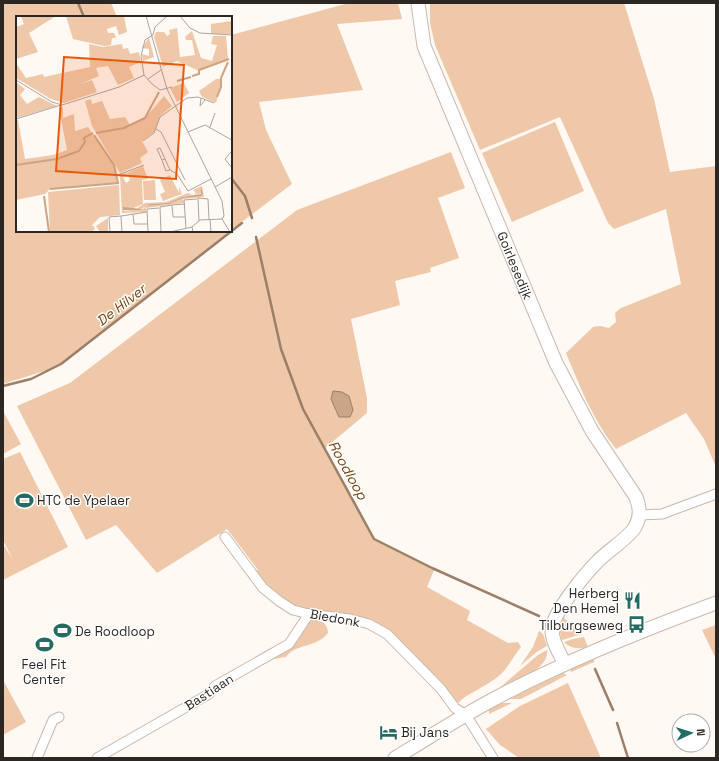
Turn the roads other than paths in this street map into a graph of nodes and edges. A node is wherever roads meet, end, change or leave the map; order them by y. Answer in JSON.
{"nodes":[{"id":1,"x":417,"y":6,"type":"edge"},
{"id":2,"x":716,"y":494,"type":"edge"},
{"id":3,"x":640,"y":515,"type":"junction"},
{"id":4,"x":225,"y":537,"type":"dead end"},
{"id":5,"x":716,"y":603,"type":"edge"},
{"id":6,"x":309,"y":614,"type":"junction"},
{"id":7,"x":565,"y":664,"type":"junction"},
{"id":8,"x":466,"y":715,"type":"junction"},
{"id":9,"x":59,"y":717,"type":"dead end"},
{"id":10,"x":36,"y":758,"type":"edge"},
{"id":11,"x":97,"y":758,"type":"edge"},
{"id":12,"x":395,"y":758,"type":"edge"},
{"id":13,"x":493,"y":758,"type":"edge"}],
"edges":[{"from":1,"to":3,"type":"street","name":"Goirlesedijk"},
{"from":2,"to":3,"type":"street"},
{"from":3,"to":7,"type":"street"},
{"from":4,"to":6,"type":"street","name":"Biedonk"},
{"from":5,"to":7,"type":"street"},
{"from":6,"to":8,"type":"street","name":"Biedonk"},
{"from":6,"to":11,"type":"street","name":"Bastiaan"},
{"from":7,"to":8,"type":"street"},
{"from":8,"to":12,"type":"street"},
{"from":8,"to":13,"type":"street","name":"Biedonk"},
{"from":9,"to":10,"type":"street"}]}
